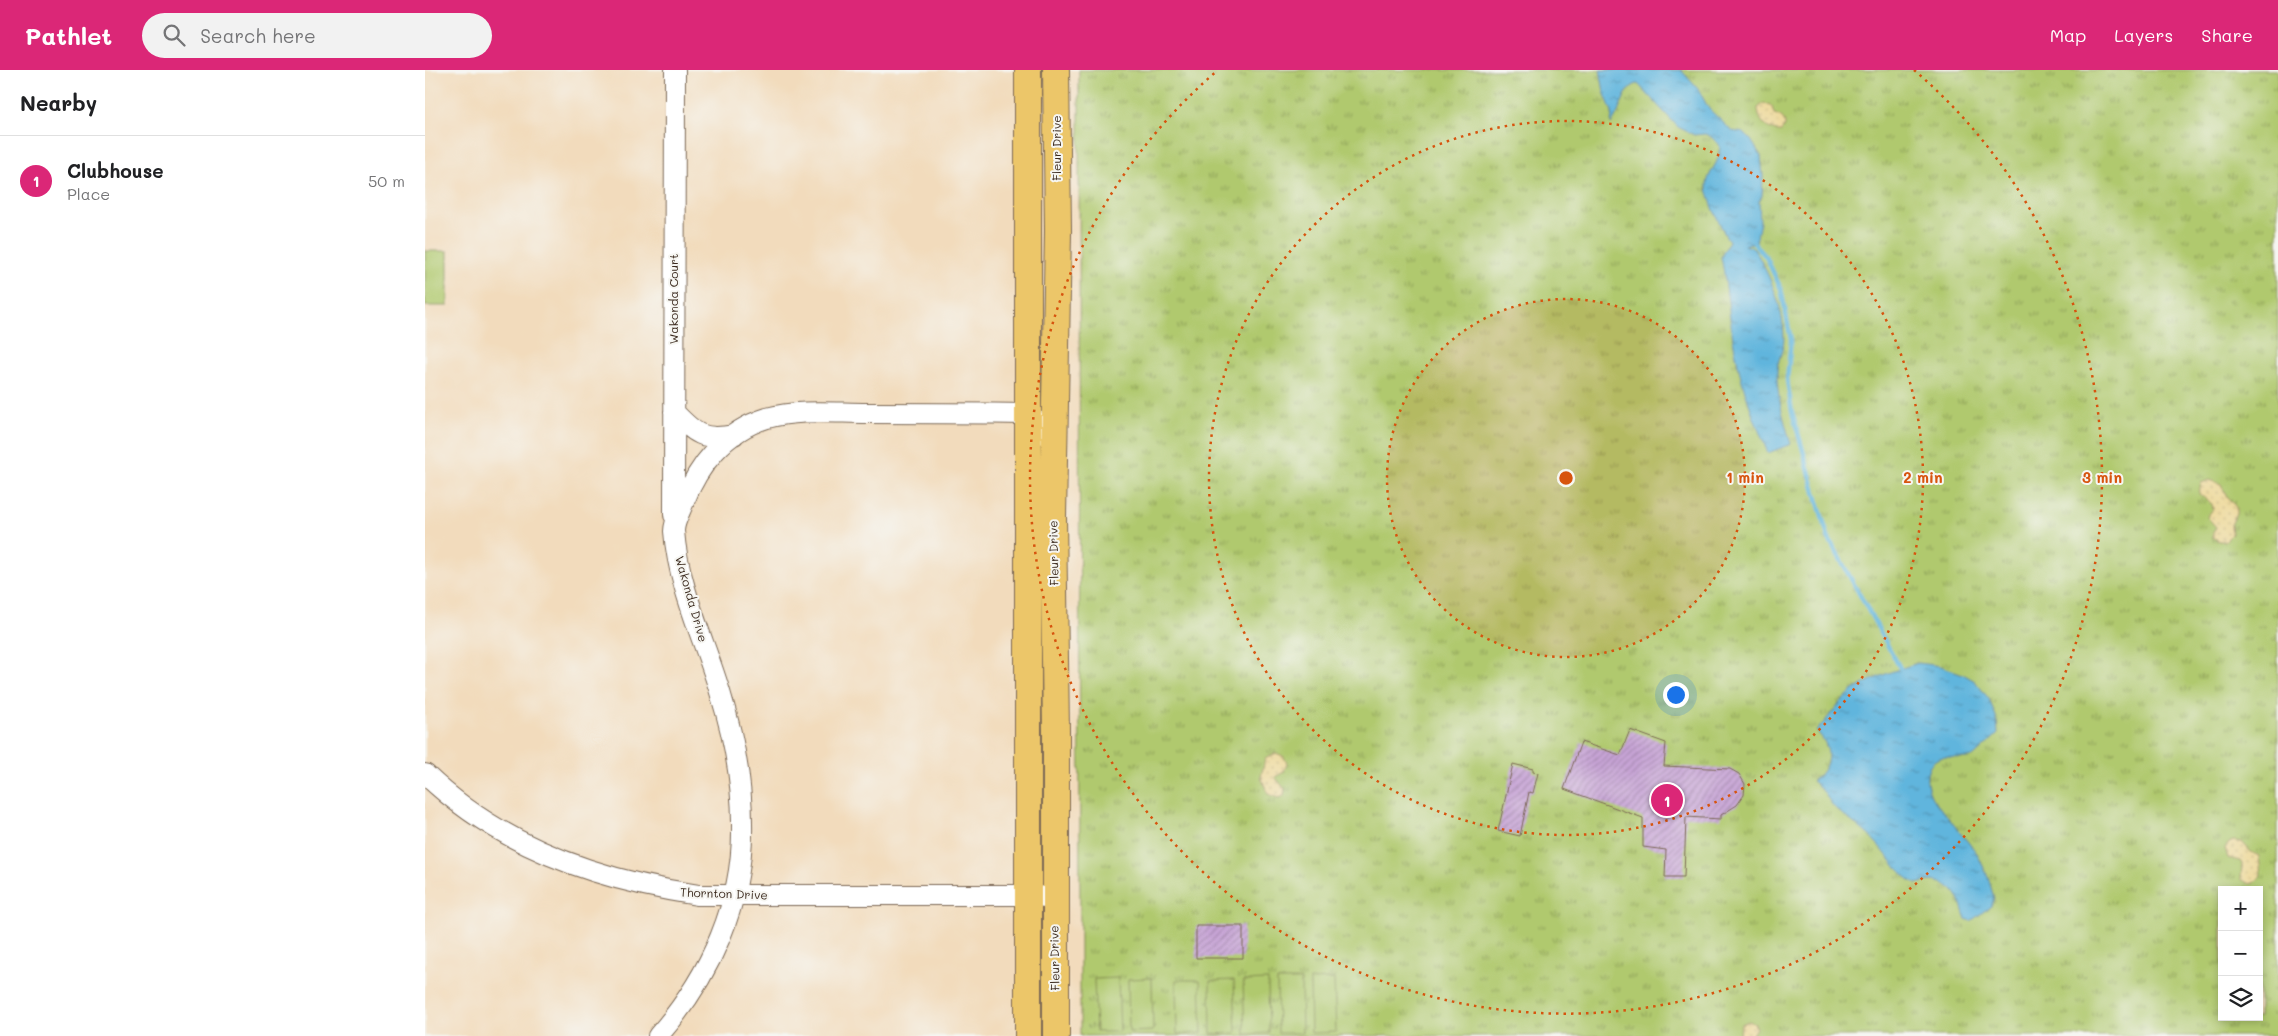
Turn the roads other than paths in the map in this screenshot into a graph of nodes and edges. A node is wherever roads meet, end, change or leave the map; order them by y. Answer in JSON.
{"nodes":[{"id":1,"x":675,"y":70,"type":"edge"},
{"id":2,"x":1028,"y":70,"type":"edge"},
{"id":3,"x":1057,"y":70,"type":"edge"},
{"id":4,"x":674,"y":412,"type":"junction"},
{"id":5,"x":1030,"y":414,"type":"junction"},
{"id":6,"x":734,"y":434,"type":"junction"},
{"id":7,"x":1054,"y":443,"type":"junction"},
{"id":8,"x":674,"y":528,"type":"junction"},
{"id":9,"x":425,"y":774,"type":"edge"},
{"id":10,"x":735,"y":896,"type":"junction"},
{"id":11,"x":1042,"y":896,"type":"junction"},
{"id":12,"x":658,"y":1036,"type":"edge"},
{"id":13,"x":1028,"y":1036,"type":"edge"},
{"id":14,"x":1055,"y":1036,"type":"edge"}],
"edges":[{"from":1,"to":4,"type":"street","name":"Wakonda Court"},
{"from":2,"to":5,"type":"main road","name":"Fleur Drive"},
{"from":3,"to":7,"type":"main road","name":"Fleur Drive"},
{"from":4,"to":6,"type":"street"},
{"from":4,"to":8,"type":"street","name":"Wakonda Court"},
{"from":5,"to":6,"type":"street"},
{"from":5,"to":7,"type":"street"},
{"from":5,"to":11,"type":"main road","name":"Fleur Drive"},
{"from":6,"to":8,"type":"street"},
{"from":7,"to":11,"type":"main road","name":"Fleur Drive"},
{"from":8,"to":10,"type":"street","name":"Wakonda Drive"},
{"from":9,"to":10,"type":"street","name":"Thornton Drive"},
{"from":10,"to":11,"type":"street","name":"Thornton Drive"},
{"from":10,"to":12,"type":"street","name":"Wakonda Drive"},
{"from":11,"to":13,"type":"main road","name":"Fleur Drive"},
{"from":11,"to":14,"type":"main road","name":"Fleur Drive"}]}
